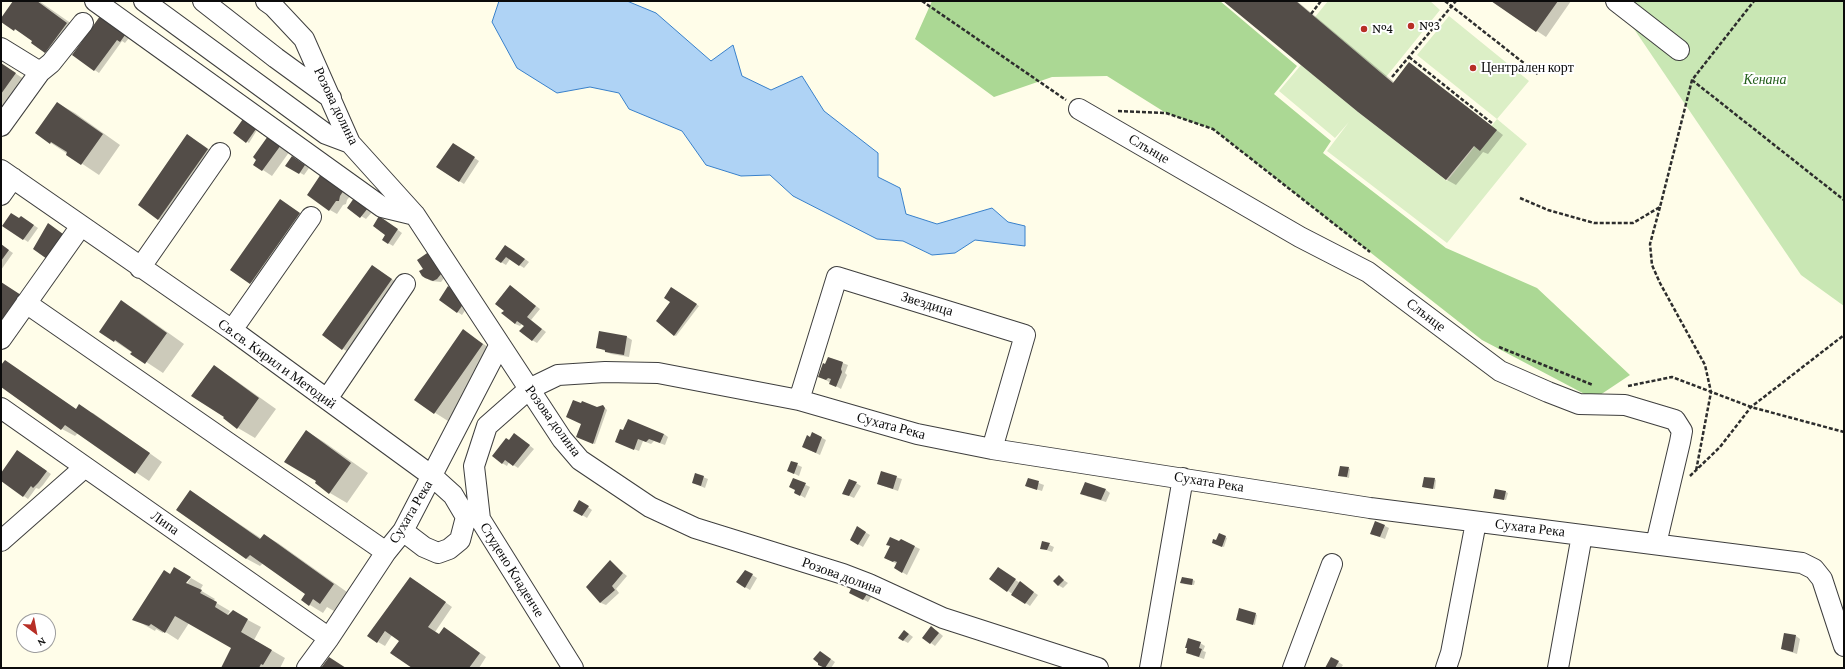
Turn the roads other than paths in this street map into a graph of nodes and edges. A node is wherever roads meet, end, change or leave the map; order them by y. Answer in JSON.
{"nodes":[{"id":1,"x":95,"y":1,"type":"edge"},
{"id":2,"x":144,"y":1,"type":"edge"},
{"id":3,"x":203,"y":1,"type":"edge"},
{"id":4,"x":1616,"y":1,"type":"edge"},
{"id":5,"x":270,"y":3,"type":"edge"},
{"id":6,"x":83,"y":23,"type":"dead end"},
{"id":7,"x":1,"y":48,"type":"edge"},
{"id":8,"x":1679,"y":50,"type":"dead end"},
{"id":9,"x":40,"y":72,"type":"junction"},
{"id":10,"x":331,"y":98,"type":"junction"},
{"id":11,"x":1079,"y":108,"type":"road end"},
{"id":12,"x":1,"y":126,"type":"edge"},
{"id":13,"x":350,"y":143,"type":"junction"},
{"id":14,"x":220,"y":153,"type":"dead end"},
{"id":15,"x":7,"y":174,"type":"edge"},
{"id":16,"x":1,"y":195,"type":"edge"},
{"id":17,"x":415,"y":215,"type":"junction"},
{"id":18,"x":311,"y":217,"type":"dead end"},
{"id":19,"x":81,"y":226,"type":"junction"},
{"id":20,"x":140,"y":268,"type":"junction"},
{"id":21,"x":405,"y":284,"type":"dead end"},
{"id":22,"x":26,"y":303,"type":"junction"},
{"id":23,"x":232,"y":330,"type":"junction"},
{"id":24,"x":1,"y":339,"type":"edge"},
{"id":25,"x":499,"y":346,"type":"junction"},
{"id":26,"x":529,"y":389,"type":"junction"},
{"id":27,"x":327,"y":399,"type":"junction"},
{"id":28,"x":799,"y":400,"type":"junction"},
{"id":29,"x":1,"y":408,"type":"edge"},
{"id":30,"x":992,"y":449,"type":"junction"},
{"id":31,"x":85,"y":467,"type":"junction"},
{"id":32,"x":432,"y":476,"type":"junction"},
{"id":33,"x":1183,"y":478,"type":"junction"},
{"id":34,"x":473,"y":518,"type":"junction"},
{"id":35,"x":1476,"y":522,"type":"junction"},
{"id":36,"x":403,"y":531,"type":"junction"},
{"id":37,"x":1582,"y":535,"type":"junction"},
{"id":38,"x":1,"y":541,"type":"edge"},
{"id":39,"x":1656,"y":544,"type":"junction"},
{"id":40,"x":386,"y":552,"type":"junction"},
{"id":41,"x":1332,"y":564,"type":"dead end"},
{"id":42,"x":329,"y":638,"type":"junction"},
{"id":43,"x":1844,"y":646,"type":"edge"},
{"id":44,"x":307,"y":668,"type":"edge"},
{"id":45,"x":573,"y":668,"type":"edge"},
{"id":46,"x":1098,"y":668,"type":"edge"},
{"id":47,"x":1150,"y":668,"type":"edge"},
{"id":48,"x":1293,"y":668,"type":"edge"},
{"id":49,"x":1446,"y":668,"type":"edge"},
{"id":50,"x":1558,"y":668,"type":"edge"}],
"edges":[{"from":1,"to":17,"type":"street"},
{"from":2,"to":13,"type":"street"},
{"from":3,"to":10,"type":"street"},
{"from":4,"to":8,"type":"street"},
{"from":5,"to":10,"type":"street","name":"Розова долина"},
{"from":6,"to":9,"type":"street"},
{"from":7,"to":9,"type":"street"},
{"from":9,"to":12,"type":"street"},
{"from":10,"to":13,"type":"street","name":"Розова долина"},
{"from":11,"to":39,"type":"street","name":"Слънце"},
{"from":13,"to":17,"type":"street","name":"Розова долина"},
{"from":14,"to":20,"type":"street"},
{"from":15,"to":16,"type":"street"},
{"from":15,"to":19,"type":"street","name":"Св.св. Кирил и Методий"},
{"from":17,"to":25,"type":"street","name":"Розова долина"},
{"from":18,"to":23,"type":"street"},
{"from":19,"to":20,"type":"street","name":"Св.св. Кирил и Методий"},
{"from":19,"to":22,"type":"street"},
{"from":20,"to":23,"type":"street","name":"Св.св. Кирил и Методий"},
{"from":21,"to":27,"type":"street"},
{"from":22,"to":24,"type":"street"},
{"from":22,"to":40,"type":"street"},
{"from":23,"to":27,"type":"street","name":"Св.св. Кирил и Методий"},
{"from":25,"to":26,"type":"street","name":"Розова долина"},
{"from":25,"to":32,"type":"street","name":"Сухата Река"},
{"from":26,"to":28,"type":"street","name":"Сухата Река"},
{"from":26,"to":34,"type":"street","name":"Студено Кладенче"},
{"from":26,"to":46,"type":"street","name":"Розова долина"},
{"from":27,"to":32,"type":"street","name":"Св.св. Кирил и Методий"},
{"from":28,"to":30,"type":"street","name":"Сухата Река"},
{"from":28,"to":30,"type":"street","name":"Звездица"},
{"from":29,"to":31,"type":"street","name":"Липа"},
{"from":30,"to":33,"type":"street","name":"Сухата Река"},
{"from":31,"to":38,"type":"street"},
{"from":31,"to":42,"type":"street","name":"Липа"},
{"from":32,"to":34,"type":"street","name":"Св.св. Кирил и Методий"},
{"from":32,"to":36,"type":"street","name":"Сухата Река"},
{"from":33,"to":35,"type":"street","name":"Сухата Река"},
{"from":33,"to":47,"type":"street"},
{"from":34,"to":36,"type":"street"},
{"from":34,"to":45,"type":"street","name":"Студено Кладенче"},
{"from":35,"to":37,"type":"street","name":"Сухата Река"},
{"from":35,"to":49,"type":"street"},
{"from":36,"to":40,"type":"street","name":"Сухата Река"},
{"from":37,"to":39,"type":"street","name":"Сухата Река"},
{"from":37,"to":50,"type":"street"},
{"from":39,"to":43,"type":"street","name":"Сухата Река"},
{"from":40,"to":42,"type":"street","name":"Сухата Река"},
{"from":41,"to":48,"type":"street"},
{"from":42,"to":44,"type":"street","name":"Сухата Река"}]}
